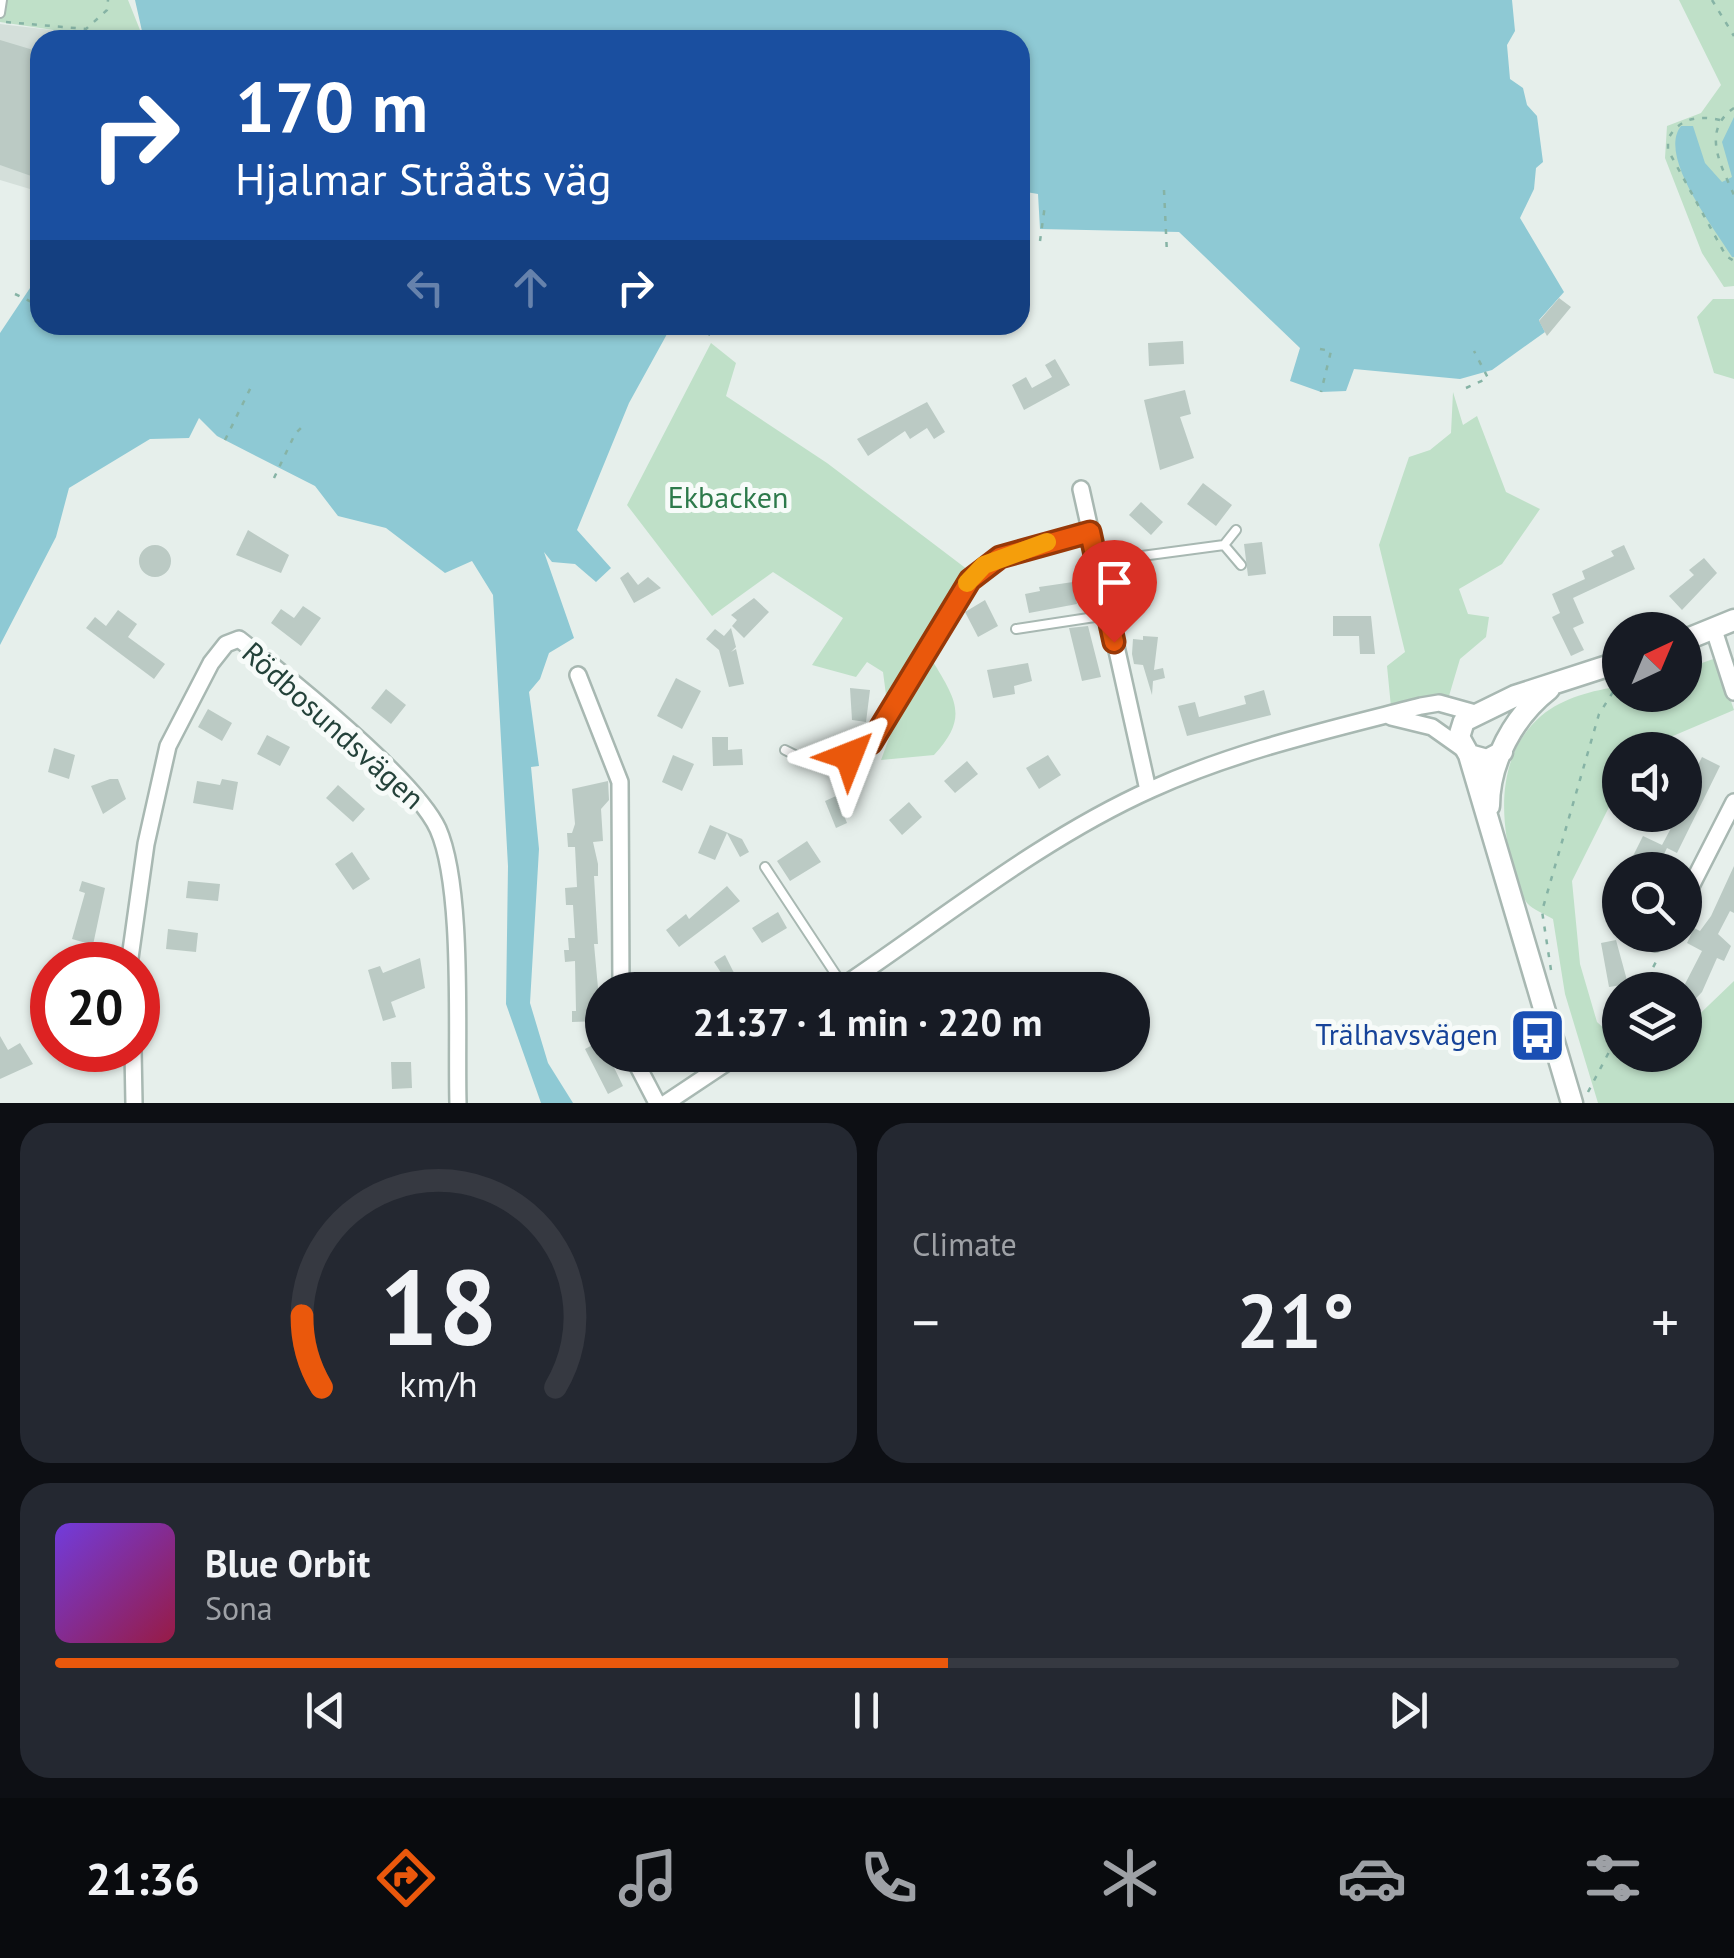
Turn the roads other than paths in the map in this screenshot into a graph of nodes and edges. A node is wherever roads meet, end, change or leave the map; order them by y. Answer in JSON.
{"nodes":[{"id":1,"x":2,"y":0,"type":"edge"},
{"id":2,"x":0,"y":13,"type":"edge"},
{"id":3,"x":1081,"y":489,"type":"dead end"},
{"id":4,"x":1236,"y":530,"type":"dead end"},
{"id":5,"x":1090,"y":532,"type":"junction"},
{"id":6,"x":1224,"y":545,"type":"junction"},
{"id":7,"x":1097,"y":562,"type":"junction"},
{"id":8,"x":1241,"y":565,"type":"dead end"},
{"id":9,"x":1108,"y":616,"type":"junction"},
{"id":10,"x":1734,"y":620,"type":"edge"},
{"id":11,"x":1016,"y":630,"type":"dead end"},
{"id":12,"x":1714,"y":630,"type":"junction"},
{"id":13,"x":1702,"y":634,"type":"edge"},
{"id":14,"x":1602,"y":668,"type":"edge"},
{"id":15,"x":578,"y":675,"type":"dead end"},
{"id":16,"x":1562,"y":680,"type":"junction"},
{"id":17,"x":1734,"y":692,"type":"edge"},
{"id":18,"x":1479,"y":712,"type":"junction"},
{"id":19,"x":1382,"y":716,"type":"junction"},
{"id":20,"x":1505,"y":745,"type":"junction"},
{"id":21,"x":785,"y":750,"type":"dead end"},
{"id":22,"x":1466,"y":752,"type":"junction"},
{"id":23,"x":1148,"y":790,"type":"junction"},
{"id":24,"x":1734,"y":802,"type":"edge"},
{"id":25,"x":1490,"y":828,"type":"junction"},
{"id":26,"x":1702,"y":865,"type":"edge"},
{"id":27,"x":765,"y":866,"type":"dead end"},
{"id":28,"x":132,"y":942,"type":"edge"},
{"id":29,"x":621,"y":972,"type":"edge"},
{"id":30,"x":830,"y":972,"type":"edge"},
{"id":31,"x":864,"y":972,"type":"edge"},
{"id":32,"x":133,"y":1072,"type":"edge"},
{"id":33,"x":641,"y":1072,"type":"edge"},
{"id":34,"x":712,"y":1072,"type":"edge"},
{"id":35,"x":1577,"y":1101,"type":"edge"},
{"id":36,"x":134,"y":1103,"type":"edge"},
{"id":37,"x":458,"y":1103,"type":"edge"},
{"id":38,"x":657,"y":1103,"type":"edge"},
{"id":39,"x":666,"y":1103,"type":"edge"}],
"edges":[{"from":1,"to":2,"type":"lane"},
{"from":3,"to":5,"type":"street"},
{"from":4,"to":6,"type":"lane"},
{"from":5,"to":7,"type":"street"},
{"from":5,"to":21,"type":"lane"},
{"from":6,"to":7,"type":"lane"},
{"from":6,"to":8,"type":"lane"},
{"from":7,"to":9,"type":"street"},
{"from":9,"to":11,"type":"lane"},
{"from":9,"to":23,"type":"street"},
{"from":10,"to":12,"type":"street"},
{"from":12,"to":13,"type":"street"},
{"from":12,"to":17,"type":"street"},
{"from":14,"to":16,"type":"street"},
{"from":15,"to":29,"type":"street"},
{"from":16,"to":18,"type":"street"},
{"from":16,"to":20,"type":"street"},
{"from":18,"to":19,"type":"street"},
{"from":18,"to":20,"type":"street"},
{"from":18,"to":22,"type":"street"},
{"from":19,"to":22,"type":"street"},
{"from":19,"to":23,"type":"street"},
{"from":20,"to":22,"type":"street"},
{"from":20,"to":25,"type":"street"},
{"from":22,"to":25,"type":"street"},
{"from":23,"to":31,"type":"street"},
{"from":24,"to":26,"type":"street"},
{"from":25,"to":35,"type":"street"},
{"from":27,"to":30,"type":"lane"},
{"from":28,"to":37,"type":"street","name":"Rödbosundsvägen"},
{"from":32,"to":36,"type":"street"},
{"from":33,"to":38,"type":"street"},
{"from":34,"to":39,"type":"street"}]}
